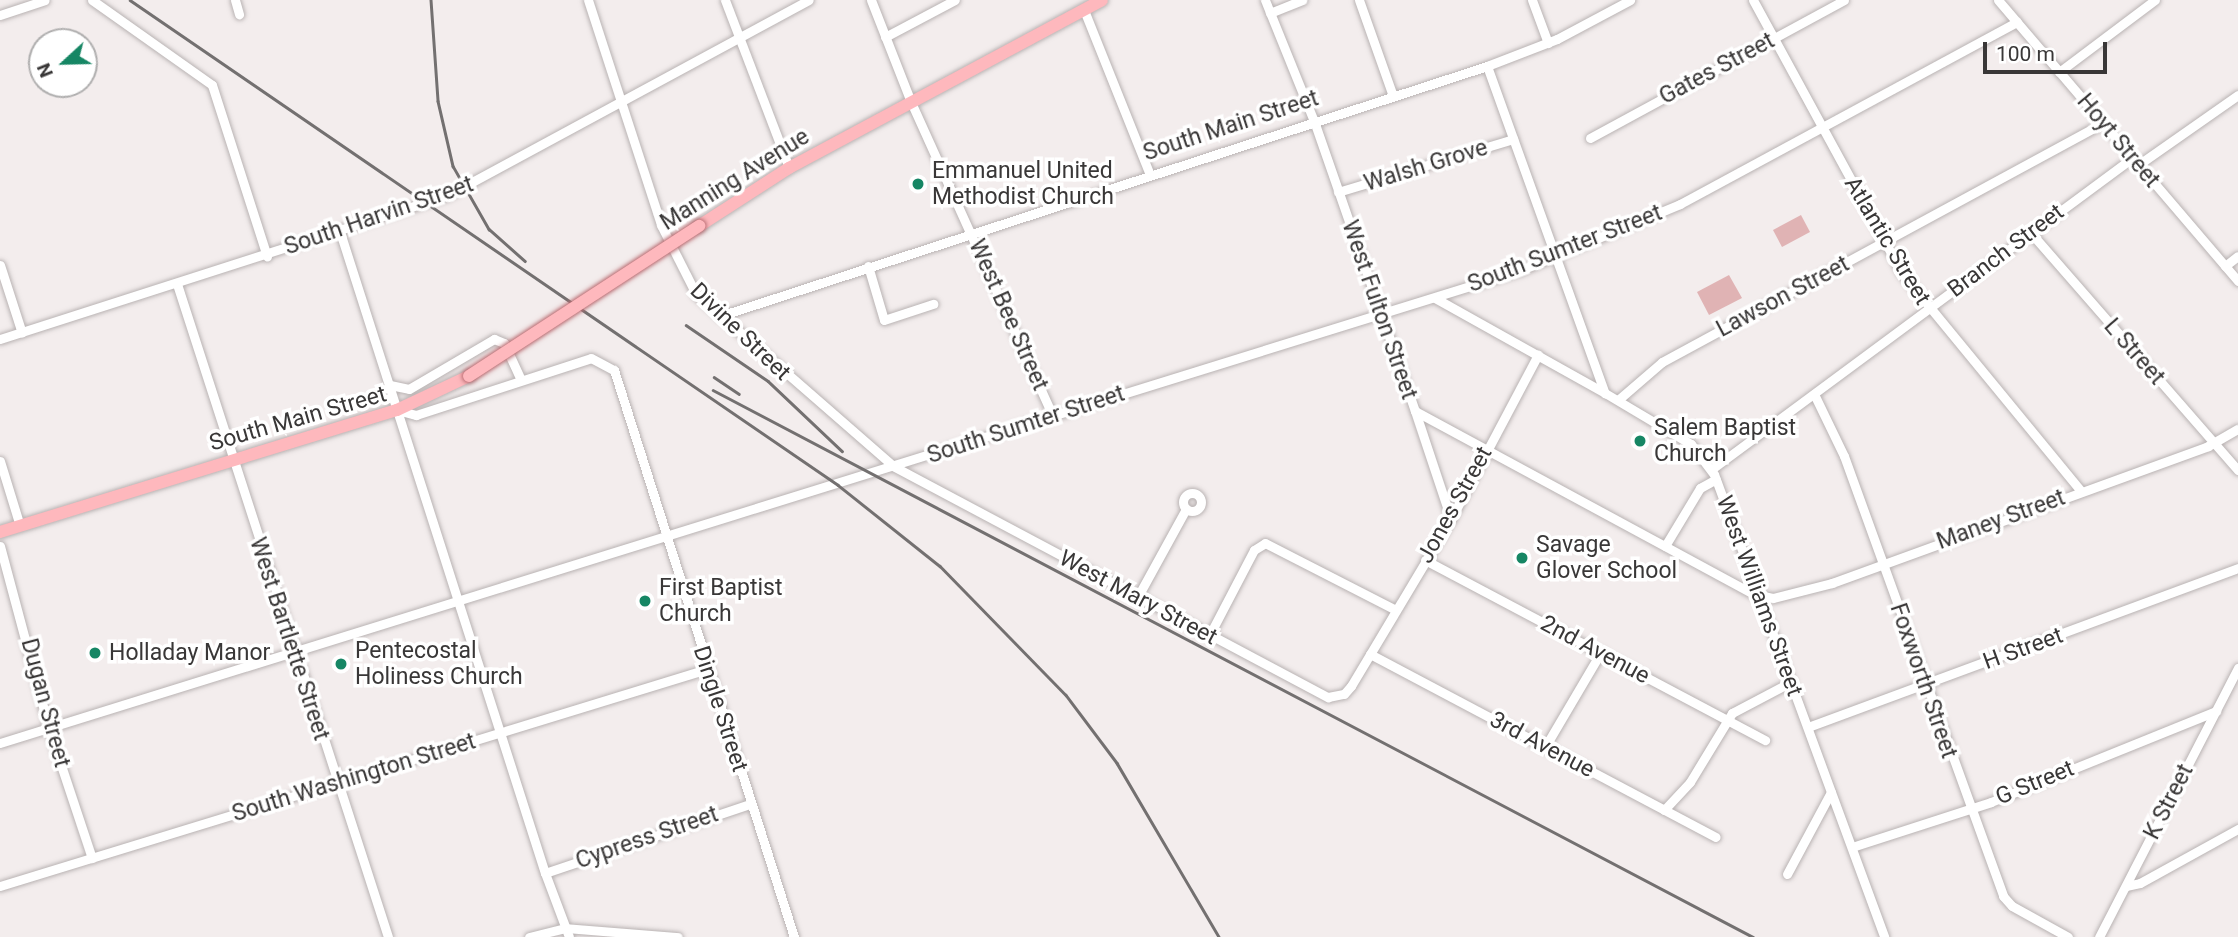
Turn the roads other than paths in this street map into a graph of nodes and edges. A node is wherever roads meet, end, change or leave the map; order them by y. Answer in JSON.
{"nodes":[{"id":1,"x":45,"y":0,"type":"edge"},
{"id":2,"x":92,"y":0,"type":"edge"},
{"id":3,"x":235,"y":0,"type":"edge"},
{"id":4,"x":588,"y":0,"type":"edge"},
{"id":5,"x":725,"y":0,"type":"edge"},
{"id":6,"x":809,"y":0,"type":"edge"},
{"id":7,"x":871,"y":0,"type":"edge"},
{"id":8,"x":955,"y":0,"type":"edge"},
{"id":9,"x":1102,"y":0,"type":"edge"},
{"id":10,"x":1265,"y":0,"type":"edge"},
{"id":11,"x":1302,"y":0,"type":"edge"},
{"id":12,"x":1359,"y":0,"type":"edge"},
{"id":13,"x":1532,"y":0,"type":"edge"},
{"id":14,"x":1630,"y":0,"type":"edge"},
{"id":15,"x":1753,"y":0,"type":"edge"},
{"id":16,"x":1844,"y":0,"type":"edge"},
{"id":17,"x":1998,"y":0,"type":"edge"},
{"id":18,"x":2155,"y":0,"type":"edge"},
{"id":19,"x":1084,"y":10,"type":"junction"},
{"id":20,"x":1270,"y":13,"type":"junction"},
{"id":21,"x":239,"y":14,"type":"dead end"},
{"id":22,"x":0,"y":15,"type":"edge"},
{"id":23,"x":2017,"y":22,"type":"junction"},
{"id":24,"x":739,"y":37,"type":"junction"},
{"id":25,"x":885,"y":37,"type":"junction"},
{"id":26,"x":1773,"y":39,"type":"junction"},
{"id":27,"x":1548,"y":43,"type":"junction"},
{"id":28,"x":1487,"y":66,"type":"junction"},
{"id":29,"x":2059,"y":72,"type":"junction"},
{"id":30,"x":2238,"y":95,"type":"edge"},
{"id":31,"x":1393,"y":96,"type":"junction"},
{"id":32,"x":621,"y":101,"type":"junction"},
{"id":33,"x":911,"y":102,"type":"junction"},
{"id":34,"x":1314,"y":121,"type":"junction"},
{"id":35,"x":2103,"y":123,"type":"junction"},
{"id":36,"x":1821,"y":128,"type":"junction"},
{"id":37,"x":1590,"y":138,"type":"dead end"},
{"id":38,"x":1513,"y":139,"type":"junction"},
{"id":39,"x":2135,"y":161,"type":"junction"},
{"id":40,"x":789,"y":168,"type":"junction"},
{"id":41,"x":1150,"y":175,"type":"junction"},
{"id":42,"x":1338,"y":192,"type":"junction"},
{"id":43,"x":340,"y":232,"type":"junction"},
{"id":44,"x":971,"y":233,"type":"junction"},
{"id":45,"x":2031,"y":233,"type":"junction"},
{"id":46,"x":1883,"y":243,"type":"junction"},
{"id":47,"x":267,"y":256,"type":"junction"},
{"id":48,"x":2238,"y":256,"type":"edge"},
{"id":49,"x":1556,"y":257,"type":"junction"},
{"id":50,"x":0,"y":265,"type":"edge"},
{"id":51,"x":868,"y":266,"type":"junction"},
{"id":52,"x":2225,"y":266,"type":"junction"},
{"id":53,"x":2238,"y":281,"type":"edge"},
{"id":54,"x":177,"y":284,"type":"junction"},
{"id":55,"x":1435,"y":298,"type":"junction"},
{"id":56,"x":933,"y":304,"type":"dead end"},
{"id":57,"x":1928,"y":309,"type":"junction"},
{"id":58,"x":720,"y":316,"type":"junction"},
{"id":59,"x":1379,"y":316,"type":"junction"},
{"id":60,"x":22,"y":333,"type":"junction"},
{"id":61,"x":0,"y":339,"type":"edge"},
{"id":62,"x":1538,"y":355,"type":"junction"},
{"id":63,"x":607,"y":363,"type":"joint"},
{"id":64,"x":521,"y":380,"type":"junction"},
{"id":65,"x":390,"y":385,"type":"junction"},
{"id":66,"x":1605,"y":393,"type":"junction"},
{"id":67,"x":1814,"y":394,"type":"junction"},
{"id":68,"x":1618,"y":400,"type":"junction"},
{"id":69,"x":397,"y":410,"type":"junction"},
{"id":70,"x":1415,"y":411,"type":"junction"},
{"id":71,"x":1052,"y":415,"type":"junction"},
{"id":72,"x":2238,"y":429,"type":"edge"},
{"id":73,"x":2214,"y":443,"type":"junction"},
{"id":74,"x":1486,"y":449,"type":"junction"},
{"id":75,"x":232,"y":460,"type":"junction"},
{"id":76,"x":0,"y":461,"type":"edge"},
{"id":77,"x":893,"y":466,"type":"junction"},
{"id":78,"x":1712,"y":469,"type":"junction"},
{"id":79,"x":2238,"y":470,"type":"edge"},
{"id":80,"x":1716,"y":479,"type":"junction"},
{"id":81,"x":2081,"y":491,"type":"junction"},
{"id":82,"x":1186,"y":509,"type":"dead end"},
{"id":83,"x":1451,"y":519,"type":"junction"},
{"id":84,"x":20,"y":526,"type":"junction"},
{"id":85,"x":0,"y":532,"type":"edge"},
{"id":86,"x":665,"y":536,"type":"junction"},
{"id":87,"x":0,"y":546,"type":"edge"},
{"id":88,"x":1665,"y":546,"type":"junction"},
{"id":89,"x":1424,"y":560,"type":"junction"},
{"id":90,"x":1883,"y":564,"type":"junction"},
{"id":91,"x":2238,"y":568,"type":"edge"},
{"id":92,"x":1759,"y":596,"type":"junction"},
{"id":93,"x":1138,"y":598,"type":"junction"},
{"id":94,"x":457,"y":601,"type":"junction"},
{"id":95,"x":1396,"y":610,"type":"junction"},
{"id":96,"x":1209,"y":636,"type":"junction"},
{"id":97,"x":292,"y":651,"type":"junction"},
{"id":98,"x":1601,"y":652,"type":"junction"},
{"id":99,"x":1370,"y":654,"type":"junction"},
{"id":100,"x":2238,"y":668,"type":"edge"},
{"id":101,"x":707,"y":669,"type":"junction"},
{"id":102,"x":1791,"y":682,"type":"junction"},
{"id":103,"x":1925,"y":684,"type":"junction"},
{"id":104,"x":2216,"y":711,"type":"junction"},
{"id":105,"x":1727,"y":719,"type":"junction"},
{"id":106,"x":1808,"y":727,"type":"junction"},
{"id":107,"x":49,"y":729,"type":"junction"},
{"id":108,"x":500,"y":733,"type":"junction"},
{"id":109,"x":1765,"y":740,"type":"dead end"},
{"id":110,"x":0,"y":743,"type":"edge"},
{"id":111,"x":1545,"y":747,"type":"junction"},
{"id":112,"x":336,"y":783,"type":"junction"},
{"id":113,"x":1832,"y":792,"type":"junction"},
{"id":114,"x":750,"y":804,"type":"junction"},
{"id":115,"x":1969,"y":808,"type":"junction"},
{"id":116,"x":1664,"y":810,"type":"junction"},
{"id":117,"x":2238,"y":829,"type":"edge"},
{"id":118,"x":1715,"y":837,"type":"dead end"},
{"id":119,"x":1852,"y":847,"type":"junction"},
{"id":120,"x":92,"y":858,"type":"junction"},
{"id":121,"x":545,"y":873,"type":"junction"},
{"id":122,"x":1787,"y":874,"type":"dead end"},
{"id":123,"x":2126,"y":886,"type":"junction"},
{"id":124,"x":0,"y":887,"type":"edge"},
{"id":125,"x":567,"y":932,"type":"edge"},
{"id":126,"x":388,"y":937,"type":"edge"},
{"id":127,"x":529,"y":937,"type":"edge"},
{"id":128,"x":678,"y":937,"type":"edge"},
{"id":129,"x":794,"y":937,"type":"edge"},
{"id":130,"x":1884,"y":937,"type":"edge"},
{"id":131,"x":2068,"y":937,"type":"edge"},
{"id":132,"x":2099,"y":937,"type":"edge"}],
"edges":[{"from":1,"to":22,"type":"street"},
{"from":2,"to":47,"type":"street"},
{"from":3,"to":21,"type":"street"},
{"from":4,"to":32,"type":"street","name":"Divine Street"},
{"from":5,"to":24,"type":"street"},
{"from":6,"to":24,"type":"street","name":"South Harvin Street"},
{"from":7,"to":25,"type":"street","name":"West Bee Street"},
{"from":8,"to":25,"type":"street"},
{"from":9,"to":19,"type":"main road","name":"Manning Avenue"},
{"from":10,"to":20,"type":"street","name":"West Fulton Street"},
{"from":11,"to":20,"type":"street"},
{"from":12,"to":31,"type":"street"},
{"from":13,"to":27,"type":"street"},
{"from":14,"to":27,"type":"street","name":"South Main Street"},
{"from":15,"to":26,"type":"street","name":"Atlantic Street"},
{"from":16,"to":26,"type":"street","name":"Gates Street"},
{"from":17,"to":23,"type":"street","name":"Hoyt Street"},
{"from":18,"to":29,"type":"street"},
{"from":19,"to":33,"type":"main road","name":"Manning Avenue"},
{"from":19,"to":41,"type":"street"},
{"from":20,"to":34,"type":"street","name":"West Fulton Street"},
{"from":23,"to":29,"type":"street","name":"Hoyt Street"},
{"from":23,"to":36,"type":"street","name":"South Sumter Street"},
{"from":24,"to":32,"type":"street","name":"South Harvin Street"},
{"from":24,"to":40,"type":"street"},
{"from":25,"to":33,"type":"street","name":"West Bee Street"},
{"from":26,"to":36,"type":"street","name":"Atlantic Street"},
{"from":26,"to":37,"type":"street","name":"Gates Street"},
{"from":27,"to":28,"type":"street","name":"South Main Street"},
{"from":28,"to":31,"type":"street","name":"South Main Street"},
{"from":28,"to":38,"type":"street"},
{"from":29,"to":35,"type":"street","name":"Hoyt Street"},
{"from":30,"to":39,"type":"street","name":"Branch Street"},
{"from":31,"to":34,"type":"street","name":"South Main Street"},
{"from":32,"to":43,"type":"street","name":"South Harvin Street"},
{"from":32,"to":58,"type":"street","name":"Divine Street"},
{"from":33,"to":40,"type":"main road","name":"Manning Avenue"},
{"from":33,"to":44,"type":"street","name":"West Bee Street"},
{"from":34,"to":41,"type":"street","name":"South Main Street"},
{"from":34,"to":42,"type":"street","name":"West Fulton Street"},
{"from":35,"to":39,"type":"street","name":"Hoyt Street"},
{"from":35,"to":46,"type":"street","name":"Lawson Street"},
{"from":36,"to":46,"type":"street","name":"Atlantic Street"},
{"from":36,"to":49,"type":"street","name":"South Sumter Street"},
{"from":38,"to":42,"type":"street","name":"Walsh Grove"},
{"from":38,"to":49,"type":"street"},
{"from":39,"to":45,"type":"street","name":"Branch Street"},
{"from":39,"to":52,"type":"street","name":"Hoyt Street"},
{"from":40,"to":69,"type":"main road","name":"Manning Avenue","bridge":true},
{"from":41,"to":44,"type":"street","name":"South Main Street"},
{"from":42,"to":59,"type":"street","name":"West Fulton Street"},
{"from":43,"to":47,"type":"street","name":"South Harvin Street"},
{"from":43,"to":65,"type":"street"},
{"from":44,"to":51,"type":"street","name":"South Main Street"},
{"from":44,"to":71,"type":"street","name":"West Bee Street"},
{"from":45,"to":57,"type":"street","name":"Branch Street"},
{"from":45,"to":73,"type":"street","name":"L Street"},
{"from":46,"to":57,"type":"street","name":"Atlantic Street"},
{"from":46,"to":68,"type":"street","name":"Lawson Street"},
{"from":47,"to":54,"type":"street","name":"South Harvin Street"},
{"from":48,"to":52,"type":"street"},
{"from":49,"to":55,"type":"street","name":"South Sumter Street"},
{"from":49,"to":66,"type":"street"},
{"from":50,"to":60,"type":"street"},
{"from":51,"to":56,"type":"street"},
{"from":51,"to":58,"type":"street","name":"South Main Street"},
{"from":52,"to":53,"type":"street","name":"Hoyt Street"},
{"from":54,"to":60,"type":"street","name":"South Harvin Street"},
{"from":54,"to":75,"type":"street","name":"West Bartlette Street"},
{"from":55,"to":59,"type":"street","name":"South Sumter Street"},
{"from":55,"to":62,"type":"street","name":"West Williams Street"},
{"from":57,"to":67,"type":"street","name":"Branch Street"},
{"from":57,"to":81,"type":"street","name":"Atlantic Street"},
{"from":58,"to":77,"type":"street","name":"Divine Street"},
{"from":59,"to":70,"type":"street","name":"West Fulton Street"},
{"from":59,"to":71,"type":"street","name":"South Sumter Street"},
{"from":60,"to":61,"type":"street","name":"South Harvin Street"},
{"from":62,"to":66,"type":"street","name":"West Williams Street"},
{"from":62,"to":74,"type":"street","name":"Jones Street"},
{"from":63,"to":64,"type":"street","name":"South Main Street"},
{"from":63,"to":86,"type":"street","name":"Dingle Street"},
{"from":64,"to":65,"type":"street"},
{"from":64,"to":69,"type":"street","name":"South Main Street"},
{"from":65,"to":69,"type":"street"},
{"from":66,"to":68,"type":"street","name":"West Williams Street"},
{"from":67,"to":78,"type":"street","name":"Branch Street"},
{"from":67,"to":90,"type":"street","name":"Foxworth Street"},
{"from":68,"to":78,"type":"street","name":"West Williams Street"},
{"from":69,"to":75,"type":"main road","name":"South Main Street"},
{"from":69,"to":94,"type":"street"},
{"from":70,"to":74,"type":"street","name":"West Fulton Street"},
{"from":70,"to":83,"type":"street"},
{"from":71,"to":77,"type":"street","name":"South Sumter Street"},
{"from":72,"to":73,"type":"street","name":"Maney Street"},
{"from":73,"to":79,"type":"street","name":"L Street"},
{"from":73,"to":81,"type":"street","name":"Maney Street"},
{"from":74,"to":83,"type":"street","name":"Jones Street"},
{"from":74,"to":88,"type":"street","name":"West Fulton Street"},
{"from":75,"to":84,"type":"main road","name":"South Main Street"},
{"from":75,"to":97,"type":"street","name":"West Bartlette Street"},
{"from":76,"to":84,"type":"street"},
{"from":77,"to":86,"type":"street","name":"South Sumter Street"},
{"from":77,"to":93,"type":"street","name":"West Mary Street"},
{"from":78,"to":80,"type":"street","name":"West Williams Street"},
{"from":80,"to":88,"type":"street"},
{"from":80,"to":92,"type":"street","name":"West Williams Street"},
{"from":81,"to":90,"type":"street","name":"Maney Street"},
{"from":82,"to":93,"type":"street"},
{"from":83,"to":89,"type":"street","name":"Jones Street"},
{"from":84,"to":85,"type":"main road","name":"South Main Street"},
{"from":86,"to":94,"type":"street","name":"South Sumter Street"},
{"from":86,"to":101,"type":"street","name":"Dingle Street"},
{"from":87,"to":107,"type":"street","name":"Dugan Street"},
{"from":88,"to":92,"type":"street","name":"West Fulton Street"},
{"from":89,"to":95,"type":"street","name":"Jones Street"},
{"from":89,"to":98,"type":"street","name":"2nd Avenue"},
{"from":90,"to":92,"type":"street","name":"Maney Street"},
{"from":90,"to":103,"type":"street","name":"Foxworth Street"},
{"from":91,"to":103,"type":"street","name":"H Street"},
{"from":92,"to":102,"type":"street","name":"West Williams Street"},
{"from":93,"to":96,"type":"street","name":"West Mary Street"},
{"from":94,"to":97,"type":"street","name":"South Sumter Street"},
{"from":94,"to":108,"type":"street"},
{"from":95,"to":96,"type":"street"},
{"from":95,"to":99,"type":"street","name":"Jones Street"},
{"from":96,"to":99,"type":"street","name":"West Mary Street"},
{"from":97,"to":107,"type":"street","name":"South Sumter Street"},
{"from":97,"to":112,"type":"street","name":"West Bartlette Street"},
{"from":98,"to":105,"type":"street","name":"2nd Avenue"},
{"from":98,"to":111,"type":"street"},
{"from":99,"to":111,"type":"street","name":"3rd Avenue"},
{"from":100,"to":104,"type":"street","name":"K Street"},
{"from":101,"to":108,"type":"street","name":"South Washington Street"},
{"from":101,"to":114,"type":"street","name":"Dingle Street"},
{"from":102,"to":105,"type":"street"},
{"from":102,"to":106,"type":"street","name":"West Williams Street"},
{"from":103,"to":106,"type":"street","name":"H Street"},
{"from":103,"to":115,"type":"street","name":"Foxworth Street"},
{"from":104,"to":115,"type":"street","name":"G Street"},
{"from":104,"to":123,"type":"street","name":"K Street"},
{"from":105,"to":109,"type":"street","name":"2nd Avenue"},
{"from":105,"to":116,"type":"street"},
{"from":106,"to":113,"type":"street","name":"West Williams Street"},
{"from":107,"to":110,"type":"street","name":"South Sumter Street"},
{"from":107,"to":120,"type":"street","name":"Dugan Street"},
{"from":108,"to":112,"type":"street","name":"South Washington Street"},
{"from":108,"to":121,"type":"street"},
{"from":111,"to":116,"type":"street","name":"3rd Avenue"},
{"from":112,"to":120,"type":"street","name":"South Washington Street"},
{"from":112,"to":126,"type":"street","name":"West Bartlette Street"},
{"from":113,"to":119,"type":"street","name":"West Williams Street"},
{"from":113,"to":122,"type":"street"},
{"from":114,"to":121,"type":"street","name":"Cypress Street"},
{"from":114,"to":129,"type":"street","name":"Dingle Street"},
{"from":115,"to":119,"type":"street","name":"G Street"},
{"from":115,"to":131,"type":"street","name":"Foxworth Street"},
{"from":116,"to":118,"type":"street","name":"3rd Avenue"},
{"from":117,"to":123,"type":"street"},
{"from":119,"to":130,"type":"street","name":"West Williams Street"},
{"from":120,"to":124,"type":"street","name":"South Washington Street"},
{"from":121,"to":125,"type":"street"},
{"from":123,"to":132,"type":"street","name":"K Street"},
{"from":125,"to":127,"type":"street"},
{"from":125,"to":128,"type":"street"}]}
